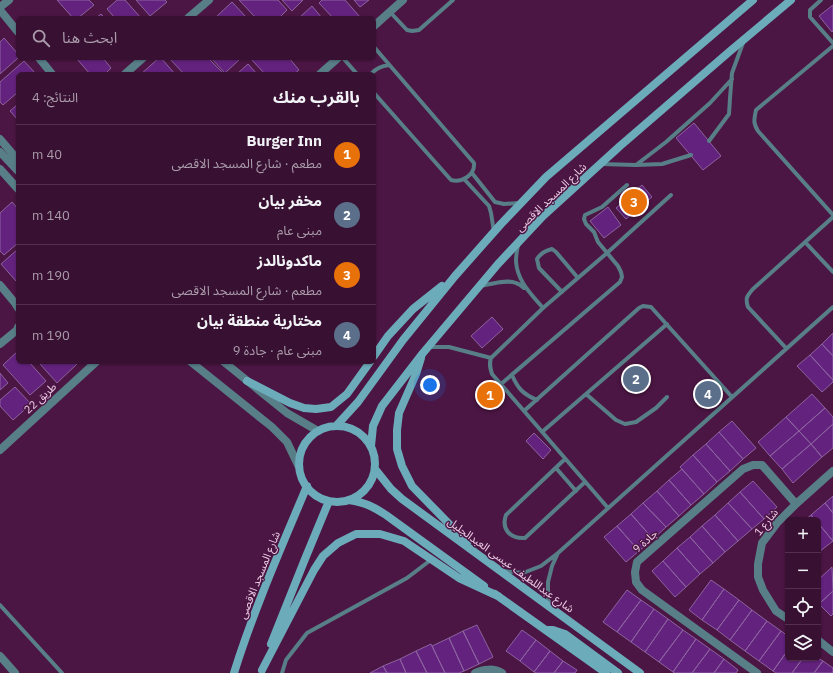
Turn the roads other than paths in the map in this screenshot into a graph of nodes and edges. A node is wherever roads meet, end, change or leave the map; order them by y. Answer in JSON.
{"nodes":[{"id":1,"x":8,"y":0,"type":"edge"},
{"id":2,"x":209,"y":0,"type":"edge"},
{"id":3,"x":403,"y":0,"type":"edge"},
{"id":4,"x":453,"y":0,"type":"edge"},
{"id":5,"x":753,"y":0,"type":"edge"},
{"id":6,"x":791,"y":0,"type":"edge"},
{"id":7,"x":821,"y":0,"type":"edge"},
{"id":8,"x":0,"y":9,"type":"edge"},
{"id":9,"x":390,"y":12,"type":"junction"},
{"id":10,"x":190,"y":16,"type":"edge"},
{"id":11,"x":376,"y":24,"type":"edge"},
{"id":12,"x":16,"y":29,"type":"edge"},
{"id":13,"x":745,"y":39,"type":"junction"},
{"id":14,"x":833,"y":43,"type":"edge"},
{"id":15,"x":833,"y":46,"type":"edge"},
{"id":16,"x":376,"y":49,"type":"edge"},
{"id":17,"x":41,"y":60,"type":"edge"},
{"id":18,"x":141,"y":60,"type":"edge"},
{"id":19,"x":336,"y":60,"type":"edge"},
{"id":20,"x":345,"y":60,"type":"edge"},
{"id":21,"x":389,"y":65,"type":"junction"},
{"id":22,"x":50,"y":72,"type":"edge"},
{"id":23,"x":127,"y":72,"type":"edge"},
{"id":24,"x":322,"y":72,"type":"edge"},
{"id":25,"x":355,"y":72,"type":"edge"},
{"id":26,"x":372,"y":72,"type":"edge"},
{"id":27,"x":732,"y":79,"type":"junction"},
{"id":28,"x":376,"y":96,"type":"edge"},
{"id":29,"x":0,"y":139,"type":"edge"},
{"id":30,"x":709,"y":141,"type":"dead end"},
{"id":31,"x":0,"y":152,"type":"edge"},
{"id":32,"x":691,"y":156,"type":"dead end"},
{"id":33,"x":16,"y":158,"type":"edge"},
{"id":34,"x":600,"y":164,"type":"junction"},
{"id":35,"x":636,"y":165,"type":"junction"},
{"id":36,"x":16,"y":169,"type":"edge"},
{"id":37,"x":0,"y":170,"type":"edge"},
{"id":38,"x":472,"y":173,"type":"junction"},
{"id":39,"x":464,"y":179,"type":"junction"},
{"id":40,"x":627,"y":185,"type":"dead end"},
{"id":41,"x":16,"y":187,"type":"edge"},
{"id":42,"x":671,"y":195,"type":"dead end"},
{"id":43,"x":522,"y":203,"type":"junction"},
{"id":44,"x":833,"y":216,"type":"edge"},
{"id":45,"x":494,"y":233,"type":"junction"},
{"id":46,"x":519,"y":242,"type":"junction"},
{"id":47,"x":805,"y":242,"type":"junction"},
{"id":48,"x":608,"y":253,"type":"junction"},
{"id":49,"x":833,"y":272,"type":"edge"},
{"id":50,"x":455,"y":276,"type":"junction"},
{"id":51,"x":578,"y":278,"type":"junction"},
{"id":52,"x":0,"y":285,"type":"edge"},
{"id":53,"x":480,"y":286,"type":"junction"},
{"id":54,"x":526,"y":289,"type":"junction"},
{"id":55,"x":562,"y":292,"type":"junction"},
{"id":56,"x":16,"y":303,"type":"edge"},
{"id":57,"x":833,"y":307,"type":"edge"},
{"id":58,"x":543,"y":308,"type":"junction"},
{"id":59,"x":667,"y":324,"type":"junction"},
{"id":60,"x":16,"y":331,"type":"edge"},
{"id":61,"x":0,"y":344,"type":"edge"},
{"id":62,"x":786,"y":348,"type":"junction"},
{"id":63,"x":425,"y":350,"type":"junction"},
{"id":64,"x":376,"y":353,"type":"edge"},
{"id":65,"x":491,"y":358,"type":"junction"},
{"id":66,"x":94,"y":364,"type":"edge"},
{"id":67,"x":193,"y":364,"type":"edge"},
{"id":68,"x":226,"y":364,"type":"edge"},
{"id":69,"x":369,"y":364,"type":"edge"},
{"id":70,"x":512,"y":375,"type":"junction"},
{"id":71,"x":247,"y":381,"type":"junction"},
{"id":72,"x":501,"y":384,"type":"junction"},
{"id":73,"x":586,"y":394,"type":"junction"},
{"id":74,"x":732,"y":397,"type":"junction"},
{"id":75,"x":667,"y":398,"type":"dead end"},
{"id":76,"x":537,"y":400,"type":"junction"},
{"id":77,"x":524,"y":411,"type":"junction"},
{"id":78,"x":337,"y":426,"type":"junction"},
{"id":79,"x":318,"y":431,"type":"junction"},
{"id":80,"x":542,"y":432,"type":"junction"},
{"id":81,"x":0,"y":438,"type":"edge"},
{"id":82,"x":371,"y":446,"type":"junction"},
{"id":83,"x":3,"y":448,"type":"edge"},
{"id":84,"x":565,"y":459,"type":"junction"},
{"id":85,"x":299,"y":467,"type":"junction"},
{"id":86,"x":556,"y":468,"type":"junction"},
{"id":87,"x":375,"y":469,"type":"junction"},
{"id":88,"x":833,"y":471,"type":"edge"},
{"id":89,"x":585,"y":482,"type":"junction"},
{"id":90,"x":306,"y":486,"type":"junction"},
{"id":91,"x":576,"y":491,"type":"junction"},
{"id":92,"x":349,"y":500,"type":"junction"},
{"id":93,"x":329,"y":501,"type":"junction"},
{"id":94,"x":796,"y":504,"type":"junction"},
{"id":95,"x":608,"y":508,"type":"junction"},
{"id":96,"x":475,"y":553,"type":"junction"},
{"id":97,"x":558,"y":553,"type":"junction"},
{"id":98,"x":432,"y":559,"type":"junction"},
{"id":99,"x":501,"y":571,"type":"junction"},
{"id":100,"x":498,"y":596,"type":"junction"},
{"id":101,"x":0,"y":605,"type":"edge"},
{"id":102,"x":557,"y":612,"type":"junction"},
{"id":103,"x":785,"y":617,"type":"edge"},
{"id":104,"x":546,"y":630,"type":"junction"},
{"id":105,"x":821,"y":642,"type":"edge"},
{"id":106,"x":833,"y":652,"type":"edge"},
{"id":107,"x":0,"y":656,"type":"edge"},
{"id":108,"x":261,"y":672,"type":"edge"},
{"id":109,"x":636,"y":672,"type":"edge"},
{"id":110,"x":15,"y":673,"type":"edge"},
{"id":111,"x":62,"y":673,"type":"edge"},
{"id":112,"x":234,"y":673,"type":"edge"},
{"id":113,"x":282,"y":673,"type":"edge"},
{"id":114,"x":475,"y":673,"type":"edge"},
{"id":115,"x":502,"y":673,"type":"edge"},
{"id":116,"x":606,"y":673,"type":"edge"},
{"id":117,"x":618,"y":673,"type":"edge"},
{"id":118,"x":757,"y":673,"type":"edge"}],
"edges":[{"from":1,"to":8,"type":"street"},
{"from":2,"to":10,"type":"street"},
{"from":3,"to":9,"type":"street"},
{"from":4,"to":9,"type":"lane"},
{"from":5,"to":43,"type":"main road","name":"شارع المسجد الاقصى"},
{"from":6,"to":13,"type":"main road","name":"شارع المسجد الاقصى"},
{"from":7,"to":14,"type":"lane"},
{"from":8,"to":12,"type":"street"},
{"from":9,"to":11,"type":"street"},
{"from":13,"to":27,"type":"lane"},
{"from":13,"to":34,"type":"main road","name":"شارع المسجد الاقصى"},
{"from":15,"to":44,"type":"lane"},
{"from":16,"to":21,"type":"lane"},
{"from":17,"to":22,"type":"street"},
{"from":18,"to":23,"type":"street"},
{"from":19,"to":24,"type":"street"},
{"from":20,"to":25,"type":"lane"},
{"from":21,"to":26,"type":"lane"},
{"from":21,"to":38,"type":"lane"},
{"from":27,"to":30,"type":"lane"},
{"from":27,"to":35,"type":"lane"},
{"from":28,"to":39,"type":"lane"},
{"from":29,"to":33,"type":"street"},
{"from":31,"to":36,"type":"street"},
{"from":32,"to":35,"type":"lane"},
{"from":34,"to":35,"type":"lane"},
{"from":34,"to":46,"type":"main road","name":"شارع المسجد الاقصى"},
{"from":37,"to":41,"type":"street"},
{"from":38,"to":39,"type":"lane"},
{"from":38,"to":43,"type":"lane"},
{"from":39,"to":45,"type":"lane"},
{"from":40,"to":48,"type":"lane"},
{"from":42,"to":48,"type":"lane"},
{"from":43,"to":45,"type":"main road","name":"شارع المسجد الاقصى"},
{"from":44,"to":47,"type":"lane"},
{"from":45,"to":50,"type":"main road","name":"شارع المسجد الاقصى"},
{"from":46,"to":53,"type":"main road","name":"شارع المسجد الاقصى"},
{"from":46,"to":54,"type":"lane"},
{"from":47,"to":49,"type":"lane"},
{"from":47,"to":62,"type":"lane"},
{"from":48,"to":51,"type":"lane"},
{"from":48,"to":70,"type":"lane"},
{"from":50,"to":64,"type":"main road"},
{"from":50,"to":78,"type":"main road","name":"شارع المسجد الاقصى"},
{"from":51,"to":55,"type":"lane"},
{"from":51,"to":55,"type":"lane"},
{"from":52,"to":56,"type":"street"},
{"from":53,"to":54,"type":"lane"},
{"from":53,"to":63,"type":"main road","name":"شارع المسجد الاقصى"},
{"from":54,"to":58,"type":"lane"},
{"from":55,"to":58,"type":"lane"},
{"from":57,"to":62,"type":"lane"},
{"from":58,"to":65,"type":"lane"},
{"from":59,"to":73,"type":"lane"},
{"from":59,"to":74,"type":"lane"},
{"from":59,"to":76,"type":"lane"},
{"from":60,"to":61,"type":"street"},
{"from":62,"to":74,"type":"lane"},
{"from":63,"to":65,"type":"lane"},
{"from":63,"to":82,"type":"main road","name":"شارع المسجد الاقصى"},
{"from":63,"to":96,"type":"main road"},
{"from":65,"to":72,"type":"lane"},
{"from":66,"to":83,"type":"street","name":"طريق 22"},
{"from":67,"to":85,"type":"street"},
{"from":68,"to":71,"type":"street"},
{"from":69,"to":71,"type":"main road"},
{"from":70,"to":72,"type":"lane"},
{"from":70,"to":76,"type":"lane"},
{"from":71,"to":79,"type":"street"},
{"from":72,"to":77,"type":"lane"},
{"from":73,"to":75,"type":"lane"},
{"from":73,"to":80,"type":"lane"},
{"from":74,"to":95,"type":"lane"},
{"from":76,"to":77,"type":"lane"},
{"from":77,"to":80,"type":"lane"},
{"from":78,"to":79,"type":"main road"},
{"from":78,"to":82,"type":"main road"},
{"from":79,"to":85,"type":"main road"},
{"from":80,"to":84,"type":"lane"},
{"from":81,"to":83,"type":"street"},
{"from":82,"to":87,"type":"main road"},
{"from":84,"to":86,"type":"lane"},
{"from":84,"to":89,"type":"lane"},
{"from":85,"to":90,"type":"main road"},
{"from":86,"to":91,"type":"lane"},
{"from":86,"to":91,"type":"lane"},
{"from":87,"to":92,"type":"main road"},
{"from":87,"to":96,"type":"main road","name":"شارع عبداللطيف عيسى العبدالجليل"},
{"from":88,"to":94,"type":"street","name":"شارع 1"},
{"from":89,"to":91,"type":"lane"},
{"from":89,"to":95,"type":"lane"},
{"from":90,"to":93,"type":"main road"},
{"from":90,"to":112,"type":"main road","name":"شارع المسجد الاقصى"},
{"from":92,"to":93,"type":"main road"},
{"from":92,"to":100,"type":"main road"},
{"from":93,"to":108,"type":"main road"},
{"from":94,"to":103,"type":"street","name":"شارع 1"},
{"from":94,"to":118,"type":"street","name":"جادة 9"},
{"from":95,"to":97,"type":"lane"},
{"from":96,"to":99,"type":"main road","name":"شارع عبداللطيف عيسى العبدالجليل"},
{"from":97,"to":99,"type":"lane"},
{"from":97,"to":102,"type":"lane"},
{"from":98,"to":100,"type":"main road"},
{"from":98,"to":108,"type":"main road"},
{"from":98,"to":113,"type":"lane"},
{"from":99,"to":102,"type":"main road","name":"شارع عبداللطيف عيسى العبدالجليل"},
{"from":100,"to":104,"type":"main road"},
{"from":101,"to":111,"type":"lane"},
{"from":102,"to":109,"type":"main road","name":"شارع عبداللطيف عيسى العبدالجليل"},
{"from":104,"to":116,"type":"main road"},
{"from":104,"to":117,"type":"main road"},
{"from":105,"to":106,"type":"street"},
{"from":107,"to":110,"type":"street"},
{"from":114,"to":115,"type":"street"}]}
